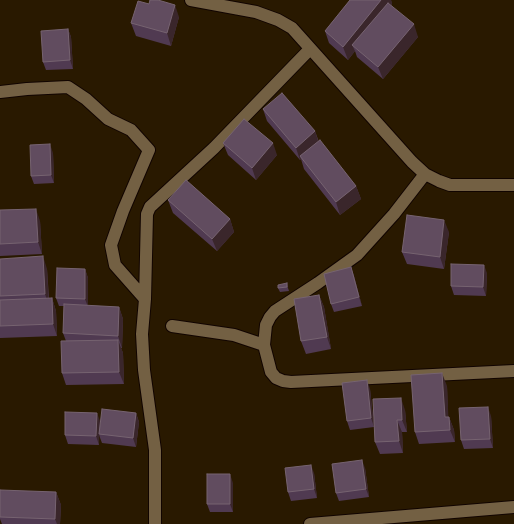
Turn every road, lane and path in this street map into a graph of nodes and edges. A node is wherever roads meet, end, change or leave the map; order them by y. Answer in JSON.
{"nodes":[{"id":1,"x":192,"y":0,"type":"edge"},
{"id":2,"x":310,"y":49,"type":"junction"},
{"id":3,"x":0,"y":92,"type":"edge"},
{"id":4,"x":425,"y":174,"type":"junction"},
{"id":5,"x":514,"y":185,"type":"edge"},
{"id":6,"x":145,"y":299,"type":"junction"},
{"id":7,"x":172,"y":326,"type":"dead end"},
{"id":8,"x":264,"y":345,"type":"junction"},
{"id":9,"x":514,"y":371,"type":"edge"},
{"id":10,"x":514,"y":507,"type":"edge"},
{"id":11,"x":155,"y":524,"type":"edge"},
{"id":12,"x":310,"y":524,"type":"edge"}],
"edges":[{"from":1,"to":2,"type":"street"},
{"from":2,"to":4,"type":"street"},
{"from":2,"to":6,"type":"street"},
{"from":3,"to":6,"type":"street"},
{"from":4,"to":5,"type":"street"},
{"from":4,"to":8,"type":"street"},
{"from":6,"to":11,"type":"street"},
{"from":7,"to":8,"type":"street"},
{"from":8,"to":9,"type":"street"},
{"from":10,"to":12,"type":"street"}]}
